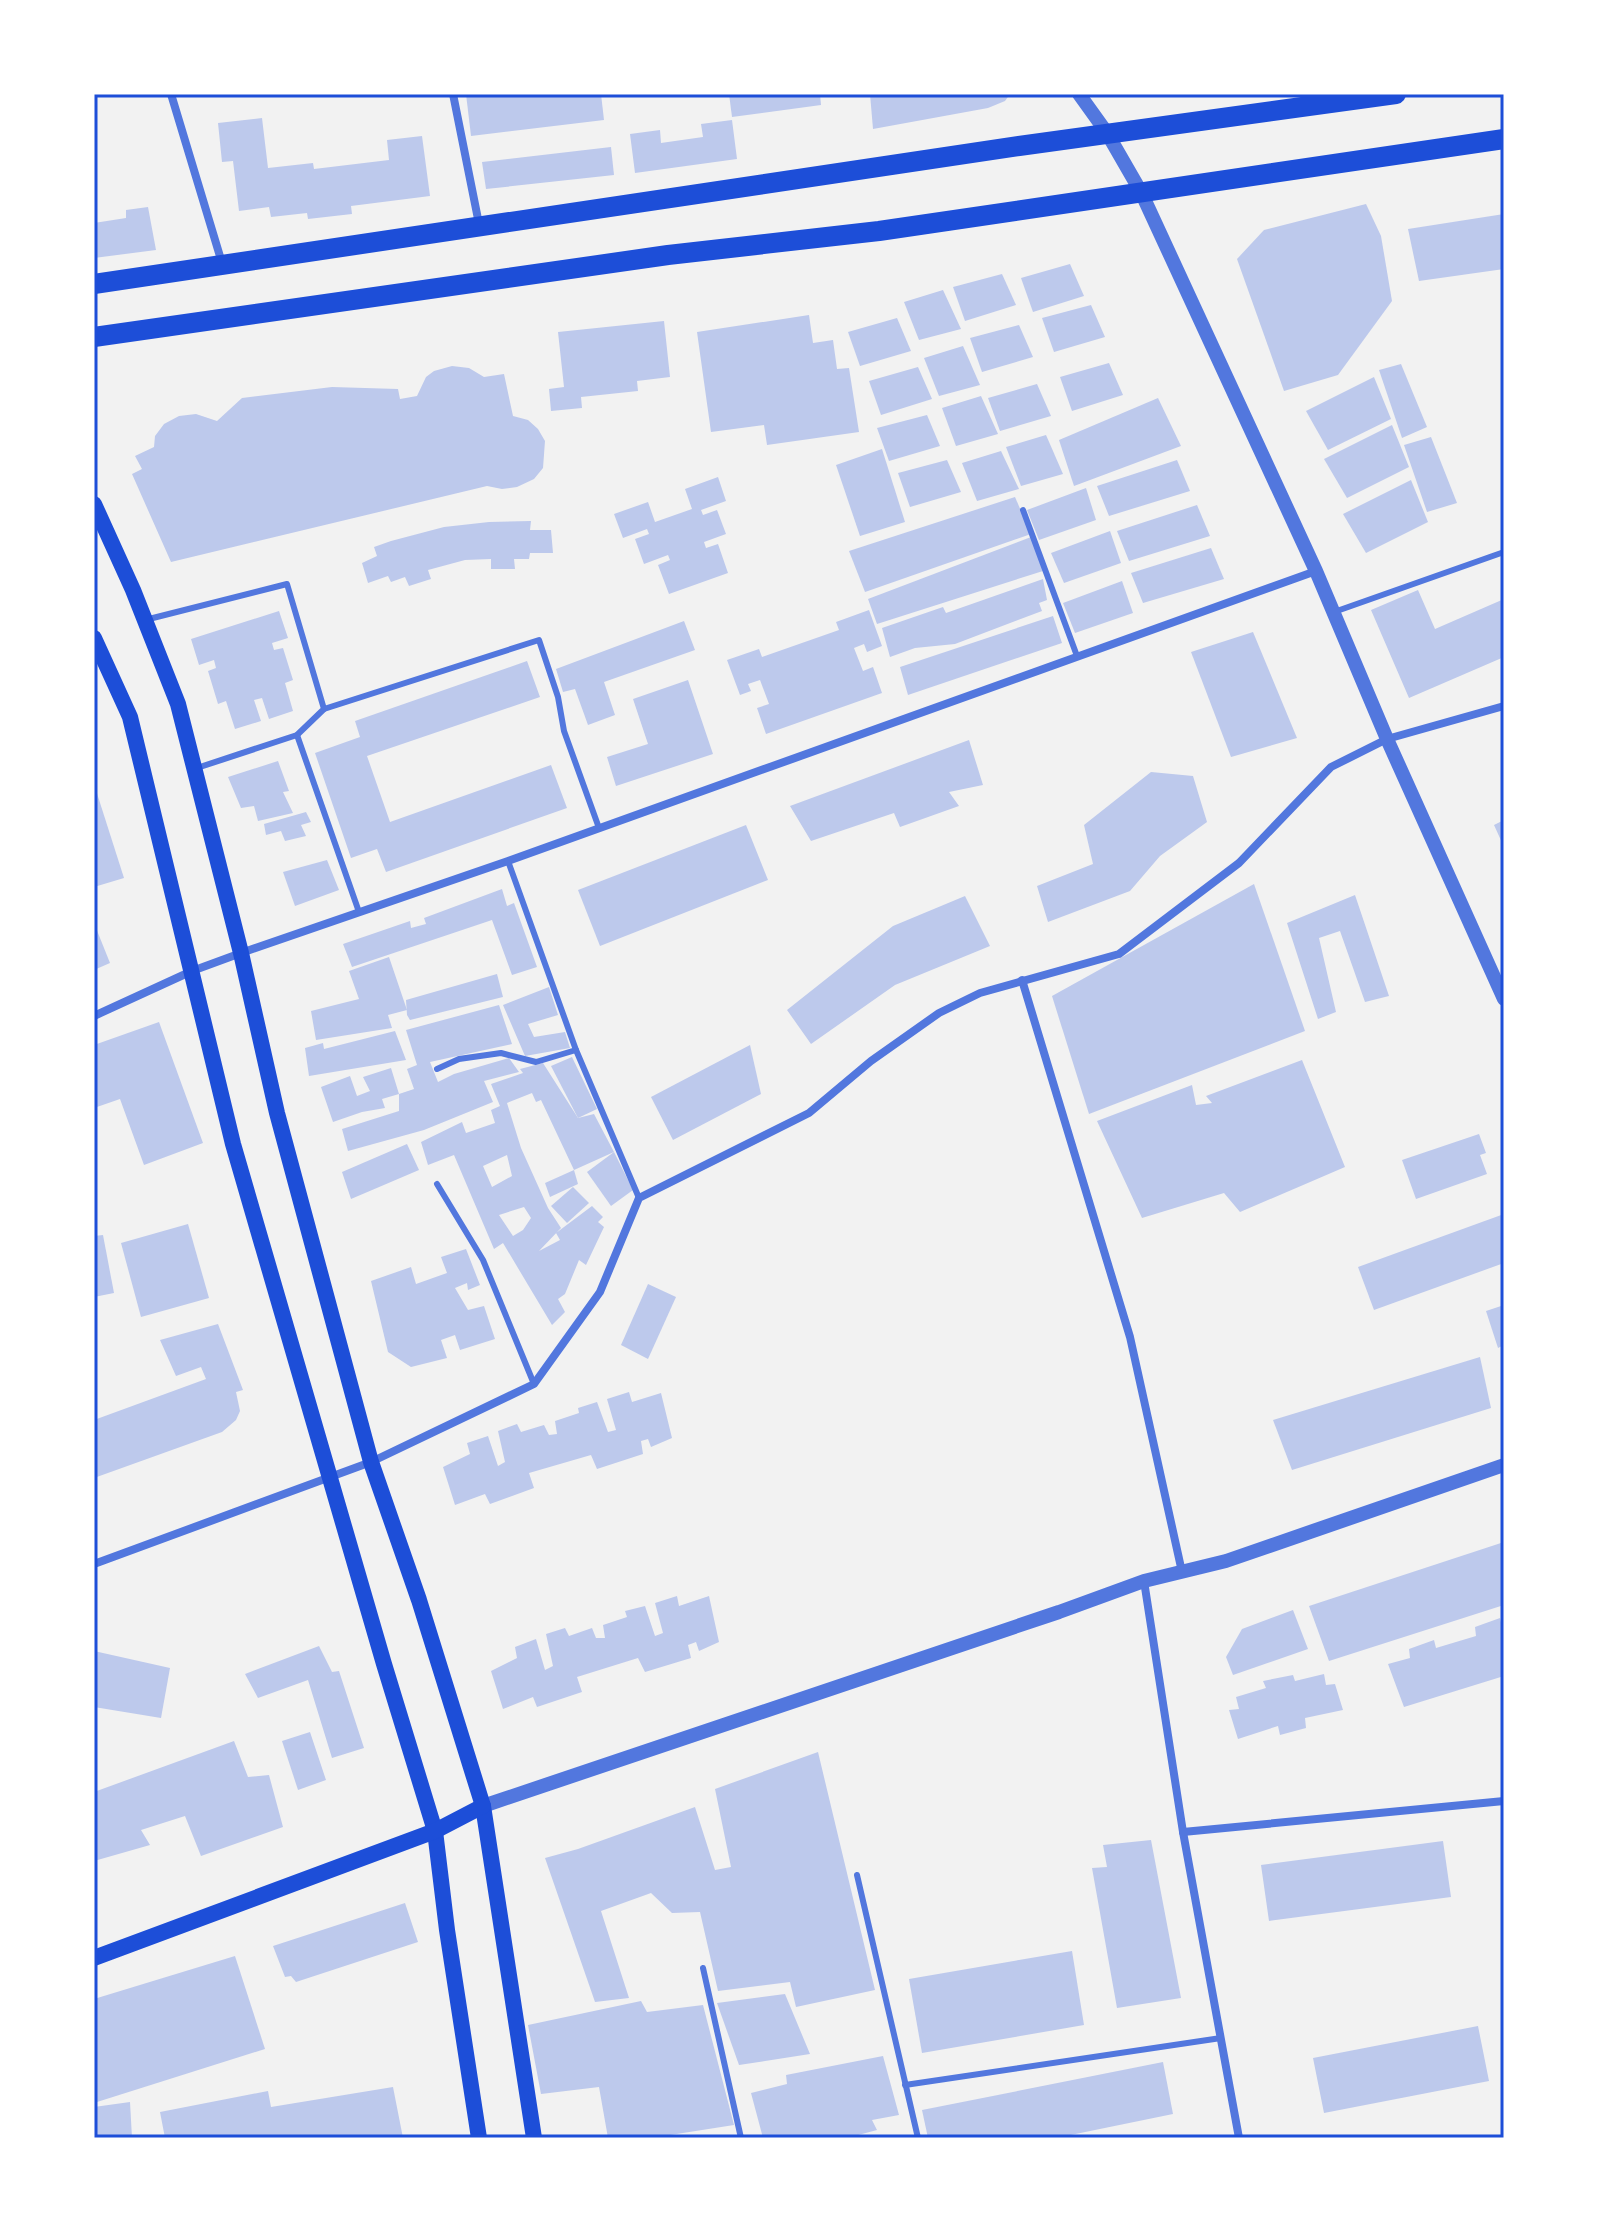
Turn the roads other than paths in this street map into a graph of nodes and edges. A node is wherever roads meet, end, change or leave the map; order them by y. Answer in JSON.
{"nodes":[{"id":1,"x":171,"y":94,"type":"edge"},
{"id":2,"x":453,"y":94,"type":"edge"},
{"id":3,"x":1079,"y":94,"type":"edge"},
{"id":4,"x":1396,"y":94,"type":"edge"},
{"id":5,"x":1301,"y":100,"type":"edge"},
{"id":6,"x":1107,"y":133,"type":"junction"},
{"id":7,"x":1504,"y":139,"type":"edge"},
{"id":8,"x":1141,"y":192,"type":"junction"},
{"id":9,"x":479,"y":225,"type":"junction"},
{"id":10,"x":222,"y":264,"type":"junction"},
{"id":11,"x":94,"y":284,"type":"edge"},
{"id":12,"x":94,"y":337,"type":"edge"},
{"id":13,"x":94,"y":504,"type":"edge"},
{"id":14,"x":1023,"y":510,"type":"dead end"},
{"id":15,"x":1504,"y":552,"type":"edge"},
{"id":16,"x":1316,"y":571,"type":"junction"},
{"id":17,"x":1334,"y":612,"type":"junction"},
{"id":18,"x":145,"y":620,"type":"junction"},
{"id":19,"x":94,"y":638,"type":"edge"},
{"id":20,"x":1077,"y":656,"type":"junction"},
{"id":21,"x":1504,"y":706,"type":"edge"},
{"id":22,"x":324,"y":709,"type":"junction"},
{"id":23,"x":297,"y":735,"type":"junction"},
{"id":24,"x":1387,"y":739,"type":"junction"},
{"id":25,"x":194,"y":769,"type":"junction"},
{"id":26,"x":599,"y":828,"type":"junction"},
{"id":27,"x":508,"y":861,"type":"junction"},
{"id":28,"x":359,"y":912,"type":"junction"},
{"id":29,"x":241,"y":953,"type":"junction"},
{"id":30,"x":192,"y":971,"type":"junction"},
{"id":31,"x":1022,"y":980,"type":"junction"},
{"id":32,"x":1504,"y":999,"type":"edge"},
{"id":33,"x":94,"y":1016,"type":"edge"},
{"id":34,"x":576,"y":1050,"type":"junction"},
{"id":35,"x":437,"y":1069,"type":"dead end"},
{"id":36,"x":437,"y":1184,"type":"dead end"},
{"id":37,"x":639,"y":1198,"type":"junction"},
{"id":38,"x":534,"y":1384,"type":"junction"},
{"id":39,"x":371,"y":1462,"type":"junction"},
{"id":40,"x":1504,"y":1465,"type":"edge"},
{"id":41,"x":329,"y":1475,"type":"junction"},
{"id":42,"x":94,"y":1564,"type":"edge"},
{"id":43,"x":1182,"y":1572,"type":"junction"},
{"id":44,"x":1144,"y":1581,"type":"junction"},
{"id":45,"x":1504,"y":1801,"type":"edge"},
{"id":46,"x":483,"y":1806,"type":"junction"},
{"id":47,"x":435,"y":1831,"type":"junction"},
{"id":48,"x":1183,"y":1832,"type":"junction"},
{"id":49,"x":857,"y":1875,"type":"dead end"},
{"id":50,"x":94,"y":1958,"type":"edge"},
{"id":51,"x":703,"y":1968,"type":"dead end"},
{"id":52,"x":1221,"y":2038,"type":"junction"},
{"id":53,"x":905,"y":2085,"type":"junction"},
{"id":54,"x":479,"y":2138,"type":"edge"},
{"id":55,"x":534,"y":2138,"type":"edge"},
{"id":56,"x":741,"y":2138,"type":"edge"},
{"id":57,"x":918,"y":2138,"type":"edge"},
{"id":58,"x":1239,"y":2138,"type":"edge"}],
"edges":[{"from":1,"to":10,"type":"street"},
{"from":2,"to":9,"type":"street"},
{"from":3,"to":6,"type":"street"},
{"from":4,"to":5,"type":"main road"},
{"from":5,"to":6,"type":"main road"},
{"from":6,"to":8,"type":"street"},
{"from":6,"to":9,"type":"main road"},
{"from":7,"to":8,"type":"main road"},
{"from":8,"to":12,"type":"main road"},
{"from":8,"to":16,"type":"street"},
{"from":9,"to":10,"type":"main road"},
{"from":10,"to":11,"type":"main road"},
{"from":13,"to":18,"type":"main road"},
{"from":14,"to":20,"type":"lane"},
{"from":15,"to":17,"type":"lane"},
{"from":16,"to":17,"type":"street"},
{"from":16,"to":20,"type":"street"},
{"from":17,"to":24,"type":"street"},
{"from":18,"to":22,"type":"lane"},
{"from":18,"to":25,"type":"main road"},
{"from":19,"to":30,"type":"main road"},
{"from":20,"to":26,"type":"street"},
{"from":21,"to":24,"type":"street"},
{"from":22,"to":23,"type":"lane"},
{"from":22,"to":26,"type":"lane"},
{"from":23,"to":25,"type":"lane"},
{"from":23,"to":28,"type":"lane"},
{"from":24,"to":31,"type":"street"},
{"from":24,"to":32,"type":"street"},
{"from":25,"to":29,"type":"main road"},
{"from":26,"to":27,"type":"street"},
{"from":27,"to":28,"type":"street"},
{"from":27,"to":34,"type":"lane"},
{"from":28,"to":29,"type":"street"},
{"from":29,"to":30,"type":"street"},
{"from":29,"to":39,"type":"main road"},
{"from":30,"to":33,"type":"street"},
{"from":30,"to":41,"type":"main road"},
{"from":31,"to":37,"type":"street"},
{"from":31,"to":43,"type":"street"},
{"from":34,"to":35,"type":"lane"},
{"from":34,"to":37,"type":"lane"},
{"from":36,"to":38,"type":"lane"},
{"from":37,"to":38,"type":"street"},
{"from":38,"to":39,"type":"street"},
{"from":39,"to":41,"type":"street"},
{"from":39,"to":46,"type":"main road"},
{"from":40,"to":43,"type":"street"},
{"from":41,"to":42,"type":"street"},
{"from":41,"to":47,"type":"main road"},
{"from":43,"to":44,"type":"street"},
{"from":44,"to":46,"type":"street"},
{"from":44,"to":48,"type":"street"},
{"from":45,"to":48,"type":"street"},
{"from":46,"to":47,"type":"main road"},
{"from":46,"to":55,"type":"main road"},
{"from":47,"to":50,"type":"main road"},
{"from":47,"to":54,"type":"main road"},
{"from":48,"to":52,"type":"street"},
{"from":49,"to":53,"type":"lane"},
{"from":51,"to":56,"type":"lane"},
{"from":52,"to":53,"type":"lane"},
{"from":52,"to":58,"type":"street"},
{"from":53,"to":57,"type":"lane"}]}
